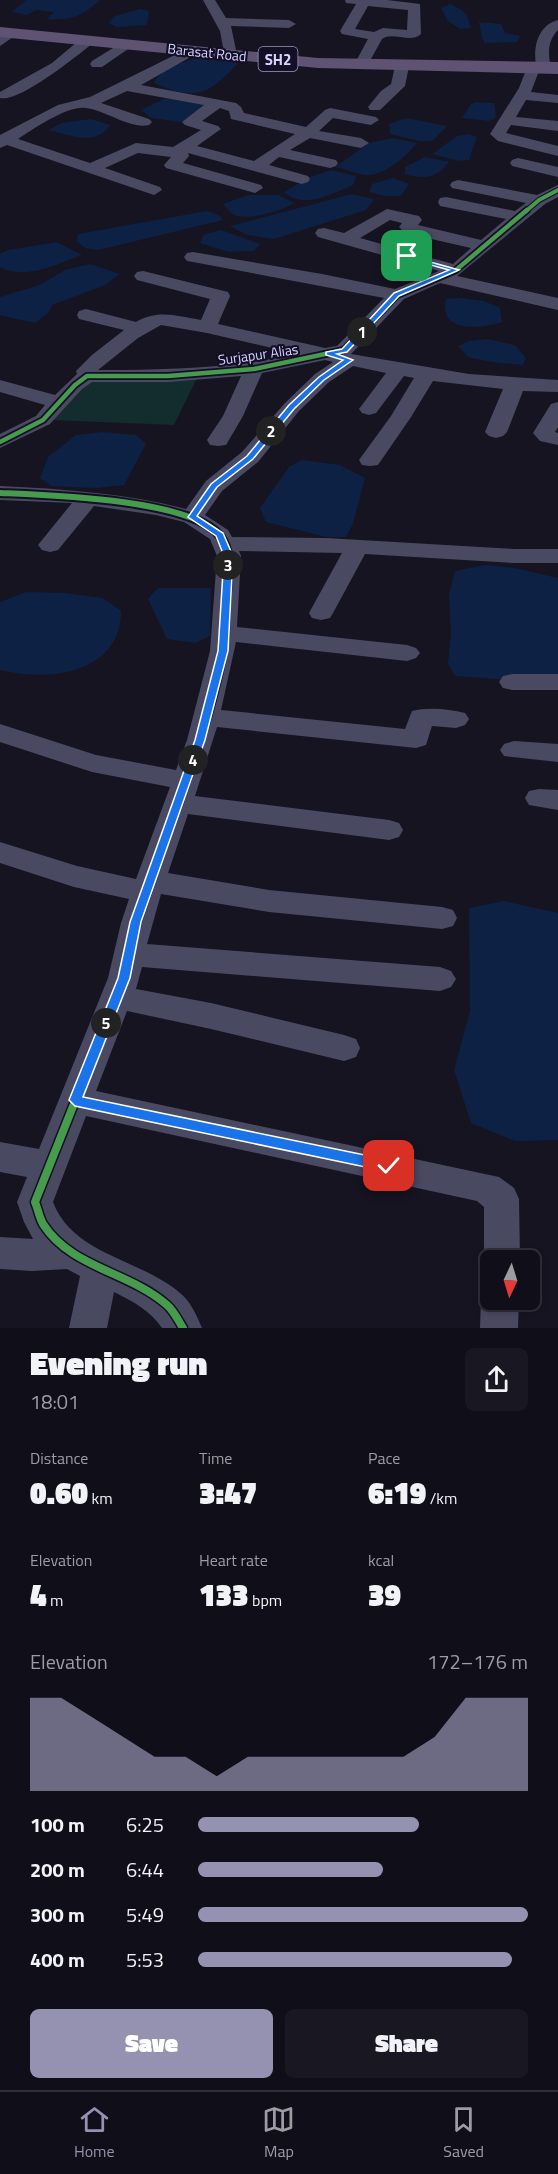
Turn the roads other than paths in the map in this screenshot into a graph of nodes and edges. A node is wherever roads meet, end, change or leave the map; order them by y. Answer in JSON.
{"nodes":[{"id":1,"x":209,"y":0,"type":"edge"},
{"id":2,"x":357,"y":1,"type":"edge"},
{"id":3,"x":223,"y":22,"type":"junction"},
{"id":4,"x":289,"y":24,"type":"dead end"},
{"id":5,"x":555,"y":29,"type":"edge"},
{"id":6,"x":4,"y":36,"type":"edge"},
{"id":7,"x":376,"y":37,"type":"junction"},
{"id":8,"x":88,"y":40,"type":"junction"},
{"id":9,"x":126,"y":44,"type":"junction"},
{"id":10,"x":191,"y":51,"type":"junction"},
{"id":11,"x":230,"y":55,"type":"junction"},
{"id":12,"x":97,"y":64,"type":"dead end"},
{"id":13,"x":361,"y":65,"type":"junction"},
{"id":14,"x":402,"y":66,"type":"junction"},
{"id":15,"x":545,"y":68,"type":"edge"},
{"id":16,"x":125,"y":86,"type":"junction"},
{"id":17,"x":522,"y":95,"type":"junction"},
{"id":18,"x":558,"y":99,"type":"edge"},
{"id":19,"x":84,"y":102,"type":"junction"},
{"id":20,"x":16,"y":103,"type":"edge"},
{"id":21,"x":216,"y":104,"type":"junction"},
{"id":22,"x":506,"y":120,"type":"junction"},
{"id":23,"x":144,"y":122,"type":"dead end"},
{"id":24,"x":558,"y":126,"type":"edge"},
{"id":25,"x":308,"y":133,"type":"junction"},
{"id":26,"x":3,"y":143,"type":"edge"},
{"id":27,"x":361,"y":143,"type":"dead end"},
{"id":28,"x":558,"y":151,"type":"edge"},
{"id":29,"x":276,"y":152,"type":"junction"},
{"id":30,"x":179,"y":155,"type":"junction"},
{"id":31,"x":330,"y":163,"type":"dead end"},
{"id":32,"x":518,"y":163,"type":"dead end"},
{"id":33,"x":257,"y":167,"type":"junction"},
{"id":34,"x":90,"y":169,"type":"junction"},
{"id":35,"x":558,"y":172,"type":"edge"},
{"id":36,"x":302,"y":178,"type":"dead end"},
{"id":37,"x":458,"y":185,"type":"dead end"},
{"id":38,"x":255,"y":188,"type":"dead end"},
{"id":39,"x":154,"y":190,"type":"dead end"},
{"id":40,"x":558,"y":190,"type":"edge"},
{"id":41,"x":446,"y":202,"type":"dead end"},
{"id":42,"x":530,"y":208,"type":"junction"},
{"id":43,"x":558,"y":212,"type":"edge"},
{"id":44,"x":324,"y":233,"type":"dead end"},
{"id":45,"x":346,"y":239,"type":"junction"},
{"id":46,"x":485,"y":246,"type":"junction"},
{"id":47,"x":194,"y":257,"type":"dead end"},
{"id":48,"x":448,"y":274,"type":"junction"},
{"id":49,"x":142,"y":276,"type":"dead end"},
{"id":50,"x":397,"y":295,"type":"junction"},
{"id":51,"x":558,"y":304,"type":"edge"},
{"id":52,"x":86,"y":315,"type":"dead end"},
{"id":53,"x":207,"y":327,"type":"junction"},
{"id":54,"x":141,"y":329,"type":"junction"},
{"id":55,"x":328,"y":354,"type":"junction"},
{"id":56,"x":349,"y":360,"type":"junction"},
{"id":57,"x":558,"y":364,"type":"edge"},
{"id":58,"x":254,"y":369,"type":"junction"},
{"id":59,"x":397,"y":370,"type":"junction"},
{"id":60,"x":87,"y":375,"type":"junction"},
{"id":61,"x":426,"y":375,"type":"junction"},
{"id":62,"x":515,"y":384,"type":"junction"},
{"id":63,"x":0,"y":386,"type":"edge"},
{"id":64,"x":551,"y":386,"type":"edge"},
{"id":65,"x":58,"y":402,"type":"junction"},
{"id":66,"x":558,"y":408,"type":"edge"},
{"id":67,"x":369,"y":409,"type":"dead end"},
{"id":68,"x":496,"y":432,"type":"dead end"},
{"id":69,"x":558,"y":439,"type":"edge"},
{"id":70,"x":218,"y":440,"type":"dead end"},
{"id":71,"x":0,"y":442,"type":"edge"},
{"id":72,"x":370,"y":460,"type":"dead end"},
{"id":73,"x":0,"y":493,"type":"edge"},
{"id":74,"x":88,"y":498,"type":"junction"},
{"id":75,"x":192,"y":517,"type":"junction"},
{"id":76,"x":224,"y":544,"type":"junction"},
{"id":77,"x":50,"y":545,"type":"dead end"},
{"id":78,"x":357,"y":547,"type":"junction"},
{"id":79,"x":558,"y":556,"type":"edge"},
{"id":80,"x":321,"y":613,"type":"dead end"},
{"id":81,"x":224,"y":633,"type":"junction"},
{"id":82,"x":407,"y":653,"type":"dead end"},
{"id":83,"x":512,"y":682,"type":"dead end"},
{"id":84,"x":558,"y":682,"type":"edge"},
{"id":85,"x":206,"y":717,"type":"junction"},
{"id":86,"x":456,"y":719,"type":"dead end"},
{"id":87,"x":0,"y":733,"type":"edge"},
{"id":88,"x":514,"y":750,"type":"dead end"},
{"id":89,"x":558,"y":753,"type":"edge"},
{"id":90,"x":181,"y":792,"type":"junction"},
{"id":91,"x":389,"y":830,"type":"dead end"},
{"id":92,"x":0,"y":852,"type":"edge"},
{"id":93,"x":148,"y":886,"type":"junction"},
{"id":94,"x":442,"y":918,"type":"dead end"},
{"id":95,"x":129,"y":954,"type":"junction"},
{"id":96,"x":440,"y":979,"type":"dead end"},
{"id":97,"x":116,"y":997,"type":"junction"},
{"id":98,"x":344,"y":1048,"type":"dead end"},
{"id":99,"x":75,"y":1100,"type":"junction"},
{"id":100,"x":0,"y":1156,"type":"edge"},
{"id":101,"x":50,"y":1166,"type":"junction"},
{"id":102,"x":502,"y":1250,"type":"edge"},
{"id":103,"x":0,"y":1253,"type":"edge"},
{"id":104,"x":87,"y":1260,"type":"junction"},
{"id":105,"x":500,"y":1310,"type":"edge"},
{"id":106,"x":88,"y":1328,"type":"edge"},
{"id":107,"x":183,"y":1328,"type":"edge"},
{"id":108,"x":499,"y":1328,"type":"edge"}],
"edges":[{"from":1,"to":3,"type":"street"},
{"from":2,"to":7,"type":"street"},
{"from":2,"to":7,"type":"street"},
{"from":3,"to":4,"type":"street"},
{"from":3,"to":11,"type":"street"},
{"from":5,"to":15,"type":"street"},
{"from":6,"to":8,"type":"main road","name":"Barasat Road","number":"SH2"},
{"from":7,"to":13,"type":"street"},
{"from":8,"to":9,"type":"main road","name":"Barasat Road","number":"SH2"},
{"from":8,"to":20,"type":"street"},
{"from":9,"to":10,"type":"main road","name":"Barasat Road","number":"SH2"},
{"from":9,"to":12,"type":"street"},
{"from":10,"to":11,"type":"main road","name":"Barasat Road","number":"SH2"},
{"from":10,"to":16,"type":"street"},
{"from":11,"to":13,"type":"main road","name":"Barasat Road","number":"SH2"},
{"from":13,"to":14,"type":"main road","name":"Barasat Road","number":"SH2"},
{"from":14,"to":15,"type":"main road","name":"Barasat Road","number":"SH2"},
{"from":14,"to":25,"type":"street"},
{"from":15,"to":17,"type":"street"},
{"from":16,"to":19,"type":"street"},
{"from":16,"to":21,"type":"street"},
{"from":17,"to":18,"type":"street"},
{"from":17,"to":22,"type":"street"},
{"from":19,"to":20,"type":"street"},
{"from":19,"to":23,"type":"street"},
{"from":20,"to":26,"type":"street"},
{"from":21,"to":25,"type":"street"},
{"from":21,"to":30,"type":"street"},
{"from":22,"to":24,"type":"street"},
{"from":22,"to":28,"type":"street"},
{"from":25,"to":27,"type":"street"},
{"from":25,"to":29,"type":"street"},
{"from":26,"to":34,"type":"street"},
{"from":29,"to":31,"type":"street"},
{"from":29,"to":33,"type":"street"},
{"from":30,"to":33,"type":"street"},
{"from":30,"to":34,"type":"street"},
{"from":30,"to":38,"type":"street"},
{"from":32,"to":35,"type":"street"},
{"from":33,"to":36,"type":"street"},
{"from":34,"to":39,"type":"street"},
{"from":37,"to":42,"type":"street"},
{"from":40,"to":42,"type":"street","name":"Surjapur Alias"},
{"from":41,"to":42,"type":"street"},
{"from":42,"to":43,"type":"street"},
{"from":42,"to":46,"type":"street","name":"Surjapur Alias"},
{"from":44,"to":45,"type":"street"},
{"from":45,"to":46,"type":"street"},
{"from":45,"to":48,"type":"street"},
{"from":46,"to":48,"type":"street","name":"Surjapur Alias"},
{"from":47,"to":50,"type":"street"},
{"from":48,"to":50,"type":"street","name":"Surjapur Alias"},
{"from":48,"to":51,"type":"street"},
{"from":49,"to":53,"type":"street"},
{"from":50,"to":55,"type":"street","name":"Surjapur Alias"},
{"from":52,"to":54,"type":"street"},
{"from":53,"to":54,"type":"street"},
{"from":53,"to":55,"type":"street"},
{"from":54,"to":60,"type":"street"},
{"from":55,"to":56,"type":"street"},
{"from":55,"to":58,"type":"street","name":"Surjapur Alias"},
{"from":56,"to":59,"type":"street"},
{"from":56,"to":75,"type":"street"},
{"from":57,"to":64,"type":"street"},
{"from":58,"to":60,"type":"street","name":"Surjapur Alias"},
{"from":58,"to":70,"type":"street"},
{"from":59,"to":61,"type":"street"},
{"from":59,"to":67,"type":"street"},
{"from":60,"to":65,"type":"street"},
{"from":61,"to":62,"type":"street"},
{"from":61,"to":72,"type":"street"},
{"from":62,"to":64,"type":"street"},
{"from":62,"to":68,"type":"street"},
{"from":63,"to":65,"type":"street"},
{"from":65,"to":71,"type":"street"},
{"from":66,"to":69,"type":"street"},
{"from":73,"to":74,"type":"street"},
{"from":74,"to":75,"type":"street"},
{"from":74,"to":77,"type":"street"},
{"from":75,"to":76,"type":"street"},
{"from":76,"to":78,"type":"street"},
{"from":76,"to":81,"type":"street"},
{"from":78,"to":79,"type":"street"},
{"from":78,"to":80,"type":"street"},
{"from":81,"to":82,"type":"street"},
{"from":81,"to":85,"type":"street"},
{"from":83,"to":84,"type":"street"},
{"from":85,"to":86,"type":"street"},
{"from":85,"to":90,"type":"street"},
{"from":87,"to":90,"type":"street"},
{"from":88,"to":89,"type":"street"},
{"from":90,"to":91,"type":"street"},
{"from":90,"to":93,"type":"street"},
{"from":92,"to":93,"type":"street"},
{"from":93,"to":94,"type":"street"},
{"from":93,"to":95,"type":"street"},
{"from":95,"to":96,"type":"street"},
{"from":95,"to":97,"type":"street"},
{"from":97,"to":98,"type":"street"},
{"from":97,"to":99,"type":"street"},
{"from":99,"to":101,"type":"street"},
{"from":99,"to":102,"type":"street"},
{"from":100,"to":101,"type":"street"},
{"from":101,"to":104,"type":"street"},
{"from":103,"to":104,"type":"street"},
{"from":104,"to":106,"type":"street"},
{"from":104,"to":107,"type":"street"},
{"from":105,"to":108,"type":"street"}]}
